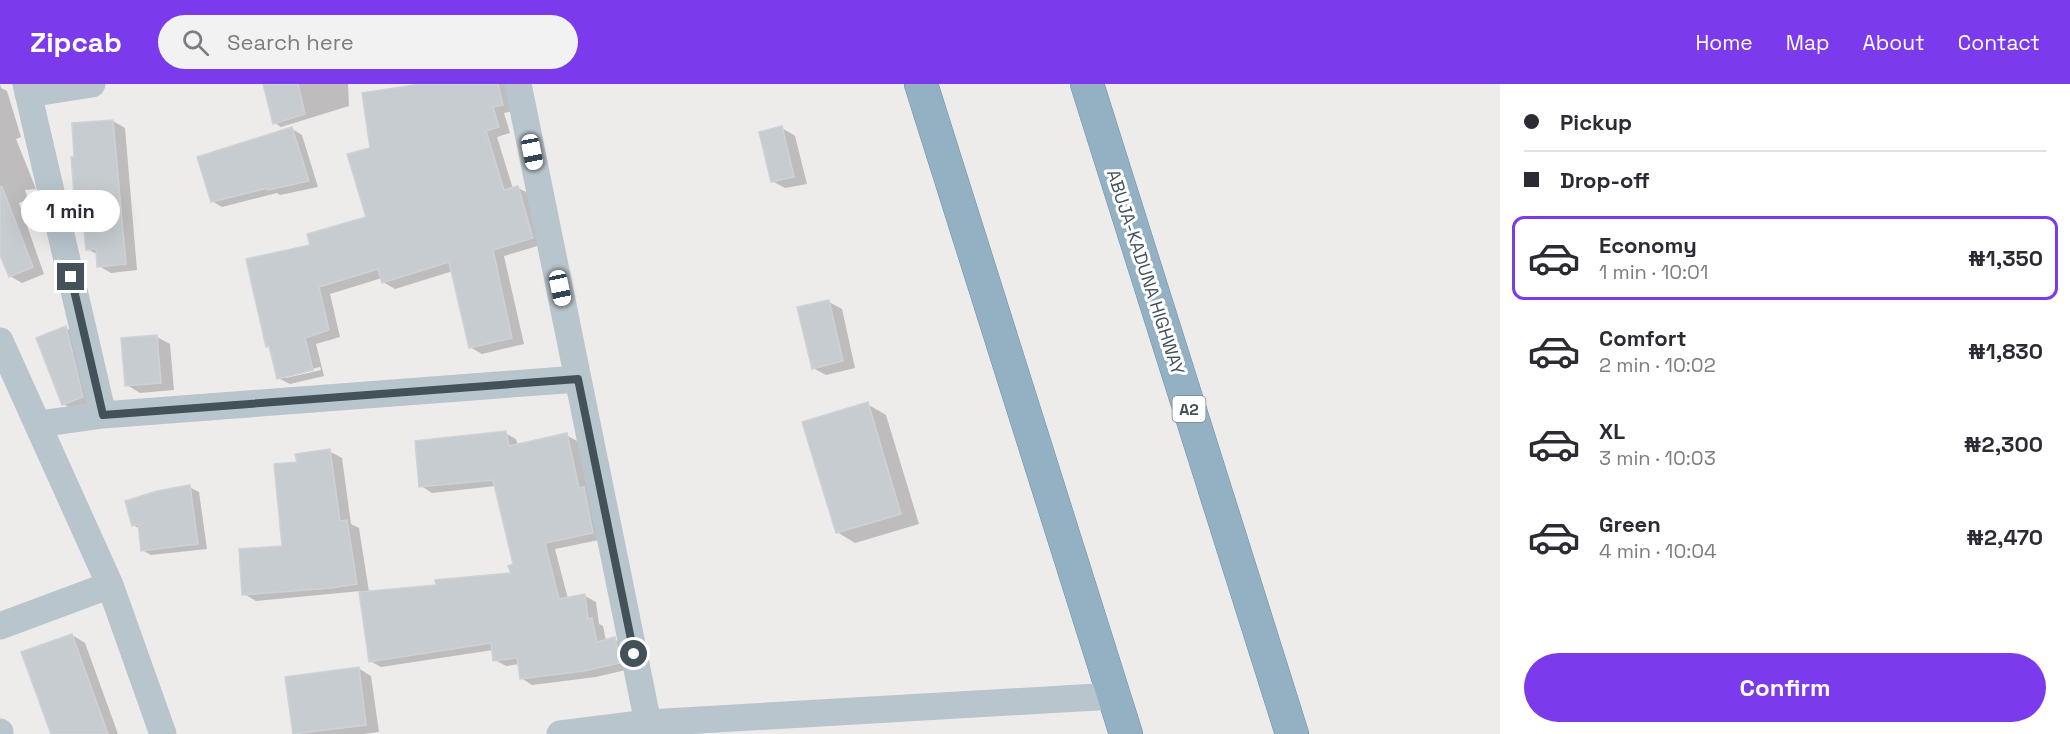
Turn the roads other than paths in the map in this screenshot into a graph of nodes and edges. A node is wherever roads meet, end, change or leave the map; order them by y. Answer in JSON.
{"nodes":[{"id":1,"x":92,"y":84,"type":"edge"},
{"id":2,"x":518,"y":84,"type":"edge"},
{"id":3,"x":921,"y":84,"type":"edge"},
{"id":4,"x":1087,"y":84,"type":"edge"},
{"id":5,"x":27,"y":89,"type":"edge"},
{"id":6,"x":0,"y":341,"type":"edge"},
{"id":7,"x":578,"y":379,"type":"junction"},
{"id":8,"x":103,"y":415,"type":"junction"},
{"id":9,"x":39,"y":424,"type":"junction"},
{"id":10,"x":110,"y":585,"type":"junction"},
{"id":11,"x":0,"y":626,"type":"edge"},
{"id":12,"x":1114,"y":696,"type":"junction"},
{"id":13,"x":648,"y":729,"type":"edge"},
{"id":14,"x":163,"y":734,"type":"edge"},
{"id":15,"x":560,"y":734,"type":"edge"},
{"id":16,"x":1126,"y":734,"type":"edge"},
{"id":17,"x":1292,"y":734,"type":"edge"}],
"edges":[{"from":1,"to":5,"type":"street"},
{"from":2,"to":7,"type":"street"},
{"from":3,"to":12,"type":"highway"},
{"from":4,"to":17,"type":"highway","name":"ABUJA-KADUNA HIGHWAY","number":"A2"},
{"from":5,"to":8,"type":"street"},
{"from":6,"to":9,"type":"street"},
{"from":7,"to":8,"type":"street"},
{"from":7,"to":13,"type":"street"},
{"from":8,"to":9,"type":"street"},
{"from":9,"to":10,"type":"street"},
{"from":10,"to":11,"type":"street"},
{"from":10,"to":14,"type":"street"},
{"from":12,"to":13,"type":"street"},
{"from":12,"to":16,"type":"highway"},
{"from":13,"to":15,"type":"street"}]}
